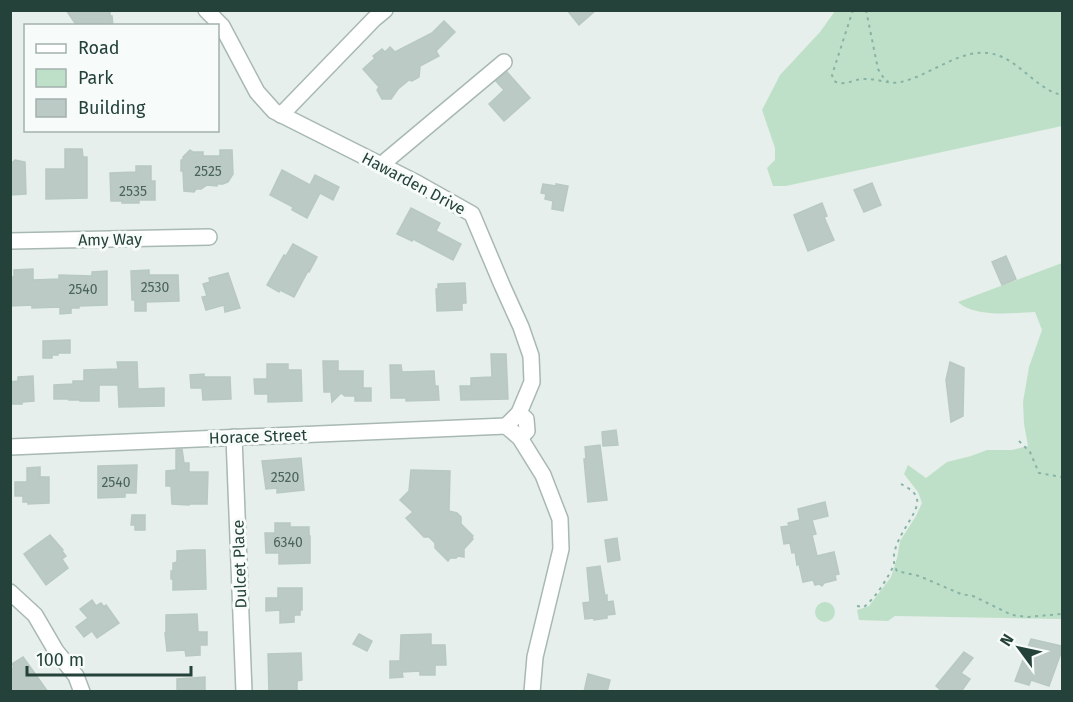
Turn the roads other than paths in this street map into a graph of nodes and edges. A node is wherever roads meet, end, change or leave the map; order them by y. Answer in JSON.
{"nodes":[{"id":1,"x":206,"y":10,"type":"edge"},
{"id":2,"x":385,"y":10,"type":"edge"},
{"id":3,"x":504,"y":62,"type":"dead end"},
{"id":4,"x":281,"y":115,"type":"junction"},
{"id":5,"x":381,"y":165,"type":"junction"},
{"id":6,"x":209,"y":237,"type":"dead end"},
{"id":7,"x":10,"y":241,"type":"edge"},
{"id":8,"x":519,"y":413,"type":"junction"},
{"id":9,"x":506,"y":426,"type":"junction"},
{"id":10,"x":234,"y":437,"type":"junction"},
{"id":11,"x":520,"y":438,"type":"junction"},
{"id":12,"x":10,"y":447,"type":"edge"},
{"id":13,"x":10,"y":592,"type":"edge"},
{"id":14,"x":82,"y":692,"type":"edge"},
{"id":15,"x":244,"y":692,"type":"edge"},
{"id":16,"x":532,"y":692,"type":"edge"}],
"edges":[{"from":1,"to":4,"type":"street","name":"Hawarden Drive"},
{"from":2,"to":4,"type":"street"},
{"from":3,"to":5,"type":"street"},
{"from":4,"to":5,"type":"street","name":"Hawarden Drive"},
{"from":5,"to":8,"type":"street","name":"Hawarden Drive"},
{"from":6,"to":7,"type":"street","name":"Amy Way"},
{"from":8,"to":9,"type":"street","name":"Hawarden Drive"},
{"from":8,"to":11,"type":"street","name":"Hawarden Drive"},
{"from":9,"to":10,"type":"street","name":"Horace Street"},
{"from":9,"to":11,"type":"street"},
{"from":10,"to":12,"type":"street","name":"Horace Street"},
{"from":10,"to":15,"type":"street","name":"Dulcet Place"},
{"from":11,"to":16,"type":"street"},
{"from":13,"to":14,"type":"street"}]}
